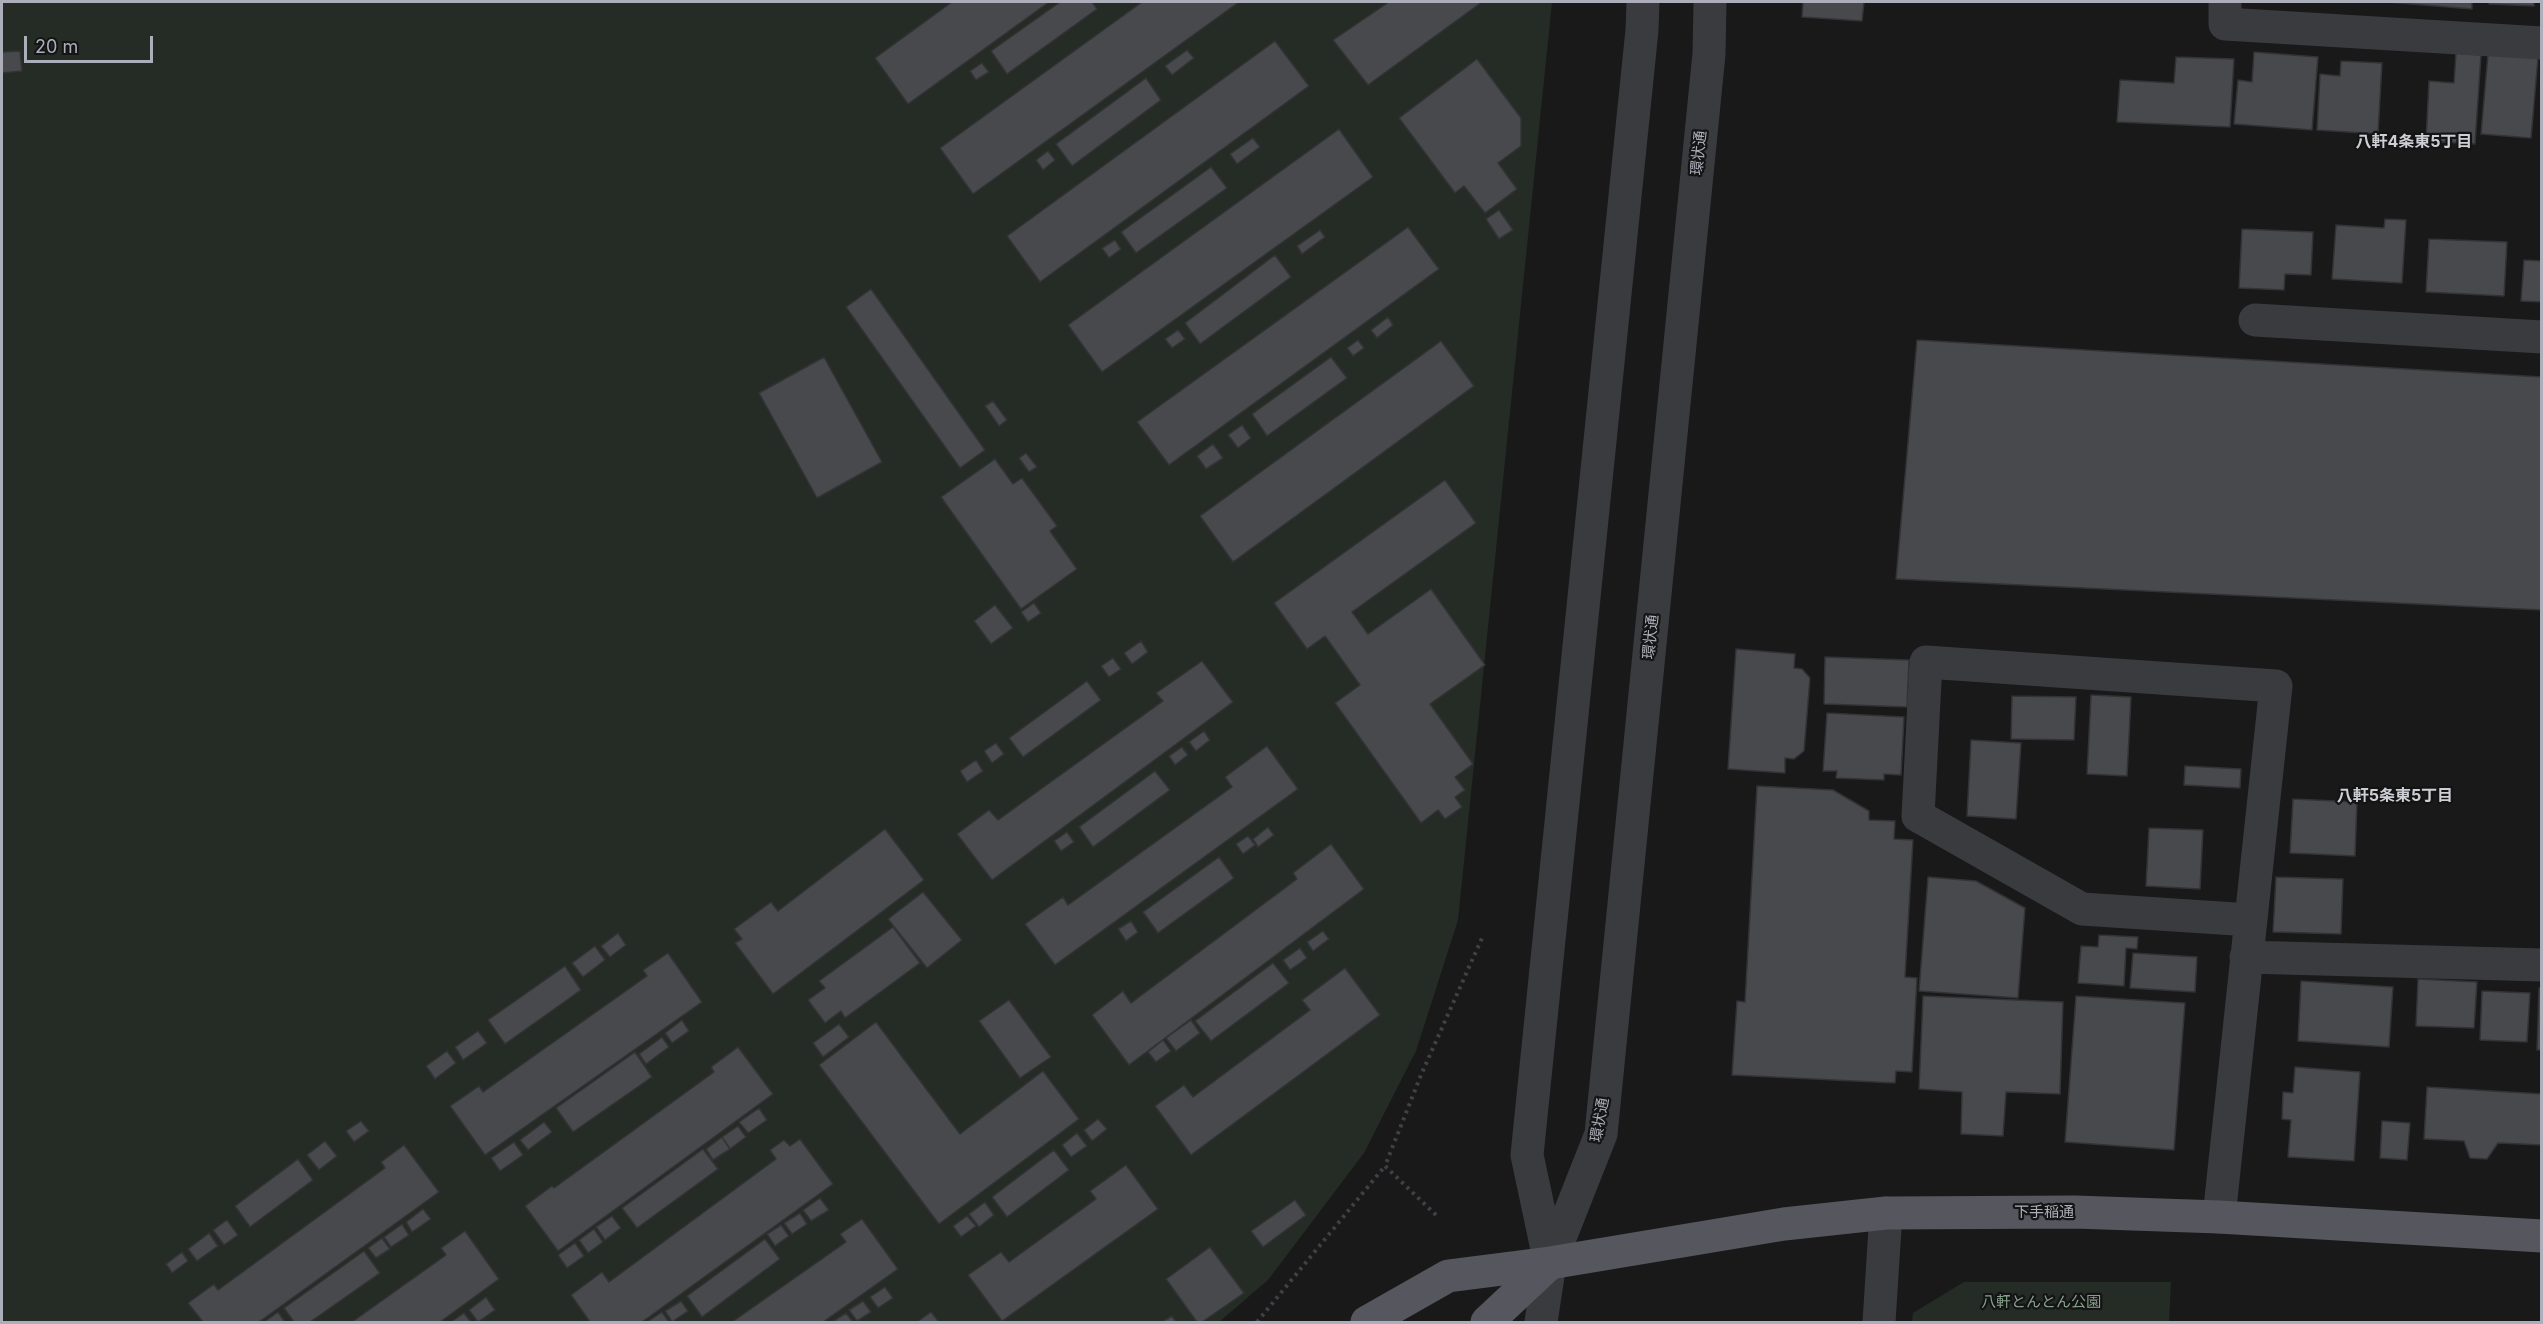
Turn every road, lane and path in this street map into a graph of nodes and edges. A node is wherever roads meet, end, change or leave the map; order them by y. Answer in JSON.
{"nodes":[{"id":1,"x":1643,"y":2,"type":"edge"},
{"id":2,"x":1710,"y":2,"type":"edge"},
{"id":3,"x":2225,"y":2,"type":"edge"},
{"id":4,"x":2541,"y":43,"type":"edge"},
{"id":5,"x":2254,"y":320,"type":"dead end"},
{"id":6,"x":2541,"y":337,"type":"edge"},
{"id":7,"x":2250,"y":920,"type":"junction"},
{"id":8,"x":1482,"y":938,"type":"dead end"},
{"id":9,"x":2246,"y":957,"type":"junction"},
{"id":10,"x":2541,"y":965,"type":"edge"},
{"id":11,"x":1385,"y":1166,"type":"junction"},
{"id":12,"x":1886,"y":1213,"type":"junction"},
{"id":13,"x":1436,"y":1215,"type":"dead end"},
{"id":14,"x":2219,"y":1217,"type":"junction"},
{"id":15,"x":2541,"y":1236,"type":"edge"},
{"id":16,"x":1550,"y":1263,"type":"junction"},
{"id":17,"x":1257,"y":1323,"type":"edge"},
{"id":18,"x":1367,"y":1323,"type":"edge"},
{"id":19,"x":1487,"y":1323,"type":"edge"},
{"id":20,"x":1541,"y":1323,"type":"edge"},
{"id":21,"x":1880,"y":1323,"type":"edge"}],
"edges":[{"from":1,"to":16,"type":"street"},
{"from":2,"to":16,"type":"street","name":"環状通"},
{"from":3,"to":4,"type":"street"},
{"from":5,"to":6,"type":"street"},
{"from":7,"to":7,"type":"street"},
{"from":7,"to":9,"type":"street"},
{"from":8,"to":11,"type":"path"},
{"from":9,"to":10,"type":"street"},
{"from":9,"to":14,"type":"street"},
{"from":11,"to":13,"type":"path"},
{"from":11,"to":17,"type":"path"},
{"from":12,"to":14,"type":"main road","name":"下手稲通"},
{"from":12,"to":16,"type":"main road","name":"下手稲通"},
{"from":12,"to":21,"type":"street"},
{"from":14,"to":15,"type":"main road","name":"下手稲通"},
{"from":16,"to":18,"type":"main road"},
{"from":16,"to":19,"type":"main road","name":"環状通"},
{"from":16,"to":20,"type":"street"}]}
